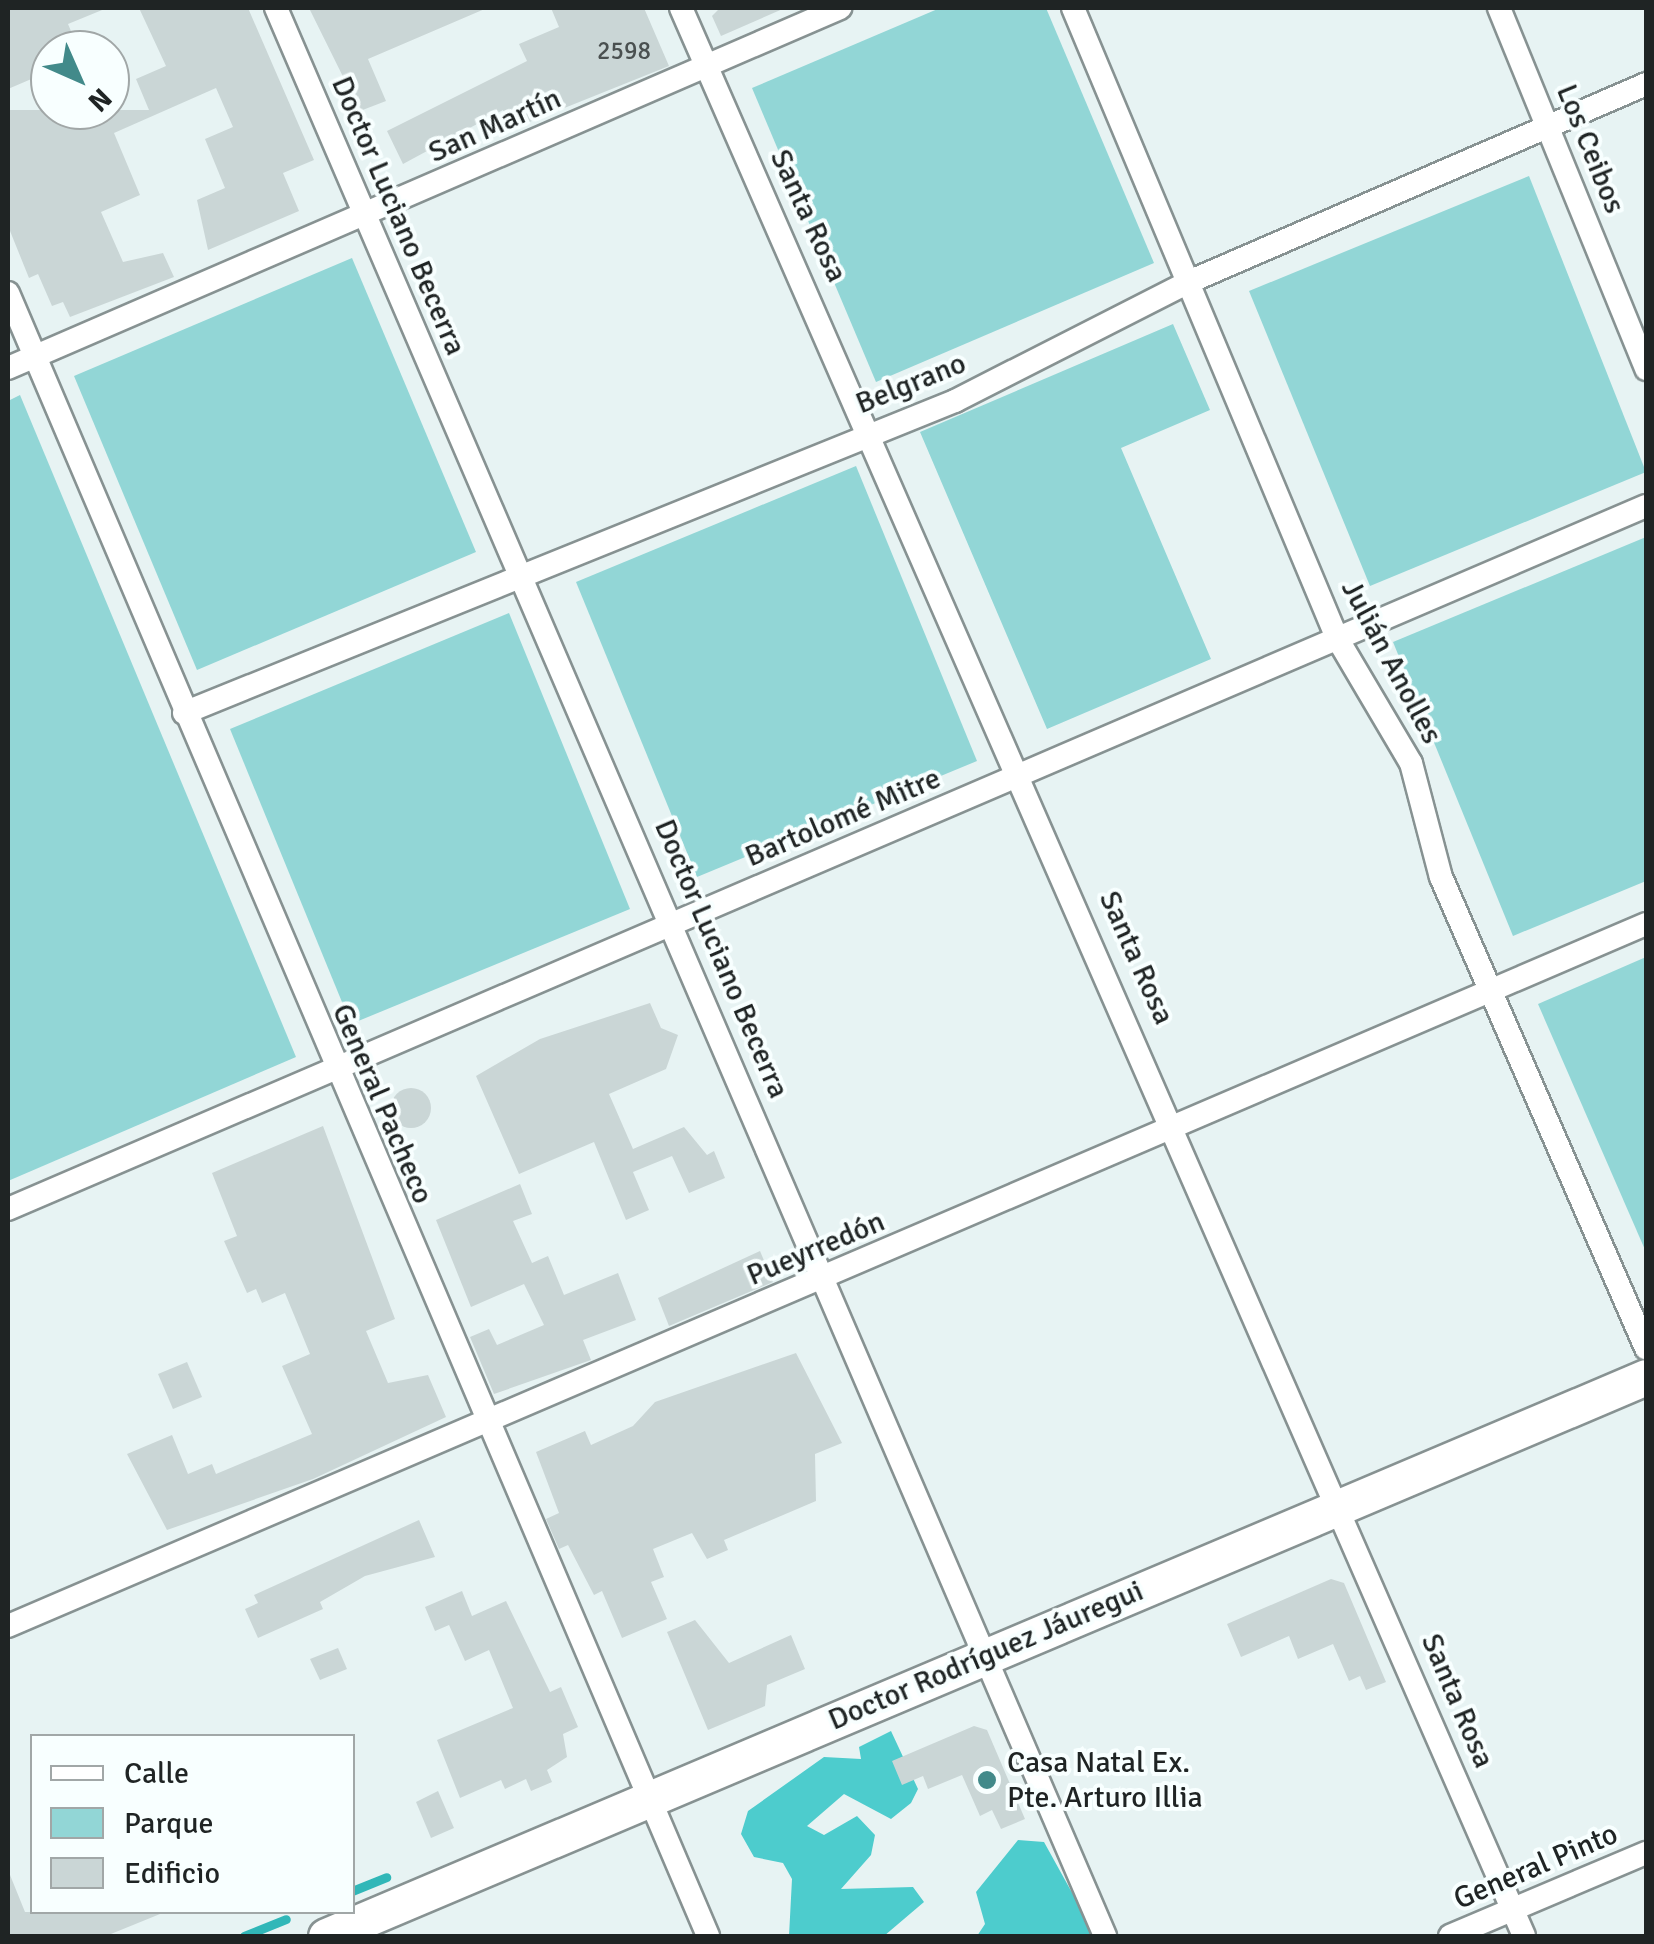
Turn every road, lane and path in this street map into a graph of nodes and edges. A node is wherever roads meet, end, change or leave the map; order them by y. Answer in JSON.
{"nodes":[{"id":1,"x":276,"y":8,"type":"edge"},
{"id":2,"x":681,"y":8,"type":"edge"},
{"id":3,"x":840,"y":8,"type":"edge"},
{"id":4,"x":1073,"y":8,"type":"edge"},
{"id":5,"x":1499,"y":8,"type":"edge"},
{"id":6,"x":706,"y":66,"type":"junction"},
{"id":7,"x":1646,"y":84,"type":"edge"},
{"id":8,"x":1548,"y":126,"type":"junction"},
{"id":9,"x":364,"y":216,"type":"junction"},
{"id":10,"x":1191,"y":281,"type":"junction"},
{"id":11,"x":8,"y":293,"type":"edge"},
{"id":12,"x":34,"y":356,"type":"junction"},
{"id":13,"x":8,"y":368,"type":"edge"},
{"id":14,"x":1646,"y":369,"type":"edge"},
{"id":15,"x":874,"y":431,"type":"junction"},
{"id":16,"x":1646,"y":506,"type":"edge"},
{"id":17,"x":520,"y":576,"type":"junction"},
{"id":18,"x":1338,"y":638,"type":"junction"},
{"id":19,"x":184,"y":713,"type":"junction"},
{"id":20,"x":1022,"y":774,"type":"junction"},
{"id":21,"x":673,"y":923,"type":"junction"},
{"id":22,"x":1646,"y":924,"type":"edge"},
{"id":23,"x":1489,"y":992,"type":"junction"},
{"id":24,"x":334,"y":1068,"type":"junction"},
{"id":25,"x":1176,"y":1126,"type":"junction"},
{"id":26,"x":8,"y":1209,"type":"edge"},
{"id":27,"x":825,"y":1278,"type":"junction"},
{"id":28,"x":1646,"y":1348,"type":"edge"},
{"id":29,"x":1646,"y":1377,"type":"edge"},
{"id":30,"x":486,"y":1424,"type":"junction"},
{"id":31,"x":1341,"y":1508,"type":"junction"},
{"id":32,"x":8,"y":1626,"type":"edge"},
{"id":33,"x":984,"y":1656,"type":"junction"},
{"id":34,"x":650,"y":1799,"type":"junction"},
{"id":35,"x":1646,"y":1853,"type":"edge"},
{"id":36,"x":1513,"y":1909,"type":"junction"},
{"id":37,"x":326,"y":1936,"type":"edge"},
{"id":38,"x":708,"y":1936,"type":"edge"},
{"id":39,"x":1105,"y":1936,"type":"edge"},
{"id":40,"x":1450,"y":1936,"type":"edge"},
{"id":41,"x":1524,"y":1936,"type":"edge"}],
"edges":[{"from":1,"to":9,"type":"street","name":"Doctor Luciano Becerra"},
{"from":2,"to":6,"type":"street","name":"Santa Rosa"},
{"from":3,"to":6,"type":"street","name":"San Martín"},
{"from":4,"to":10,"type":"street","name":"Julián Anolles"},
{"from":5,"to":8,"type":"street","name":"Los Ceibos"},
{"from":6,"to":9,"type":"street","name":"San Martín"},
{"from":6,"to":15,"type":"street","name":"Santa Rosa"},
{"from":7,"to":8,"type":"street","name":"Belgrano"},
{"from":8,"to":10,"type":"street","name":"Belgrano"},
{"from":8,"to":14,"type":"street","name":"Los Ceibos"},
{"from":9,"to":12,"type":"street","name":"San Martín"},
{"from":9,"to":17,"type":"street","name":"Doctor Luciano Becerra"},
{"from":10,"to":15,"type":"street","name":"Belgrano"},
{"from":10,"to":18,"type":"street","name":"Julián Anolles"},
{"from":11,"to":12,"type":"street","name":"General Pacheco"},
{"from":12,"to":13,"type":"street","name":"San Martín"},
{"from":12,"to":19,"type":"street","name":"General Pacheco"},
{"from":15,"to":17,"type":"street","name":"Belgrano"},
{"from":15,"to":20,"type":"street","name":"Santa Rosa"},
{"from":16,"to":18,"type":"street","name":"Bartolomé Mitre"},
{"from":17,"to":19,"type":"street","name":"Belgrano"},
{"from":17,"to":21,"type":"street","name":"Doctor Luciano Becerra"},
{"from":18,"to":20,"type":"street","name":"Bartolomé Mitre"},
{"from":18,"to":23,"type":"street","name":"Julián Anolles"},
{"from":19,"to":24,"type":"street","name":"General Pacheco"},
{"from":20,"to":21,"type":"street","name":"Bartolomé Mitre"},
{"from":20,"to":25,"type":"street","name":"Santa Rosa"},
{"from":21,"to":24,"type":"street","name":"Bartolomé Mitre"},
{"from":21,"to":27,"type":"street","name":"Doctor Luciano Becerra"},
{"from":22,"to":23,"type":"street","name":"Pueyrredón"},
{"from":23,"to":25,"type":"street","name":"Pueyrredón"},
{"from":23,"to":28,"type":"street","name":"Julián Anolles"},
{"from":24,"to":26,"type":"street","name":"Bartolomé Mitre"},
{"from":24,"to":30,"type":"street","name":"General Pacheco"},
{"from":25,"to":27,"type":"street","name":"Pueyrredón"},
{"from":25,"to":31,"type":"street","name":"Santa Rosa"},
{"from":27,"to":30,"type":"street","name":"Pueyrredón"},
{"from":27,"to":33,"type":"street","name":"Doctor Luciano Becerra"},
{"from":29,"to":31,"type":"main road","name":"Doctor Rodríguez Jáuregui"},
{"from":30,"to":32,"type":"street","name":"Pueyrredón"},
{"from":30,"to":34,"type":"street","name":"General Pacheco"},
{"from":31,"to":33,"type":"main road","name":"Doctor Rodríguez Jáuregui"},
{"from":31,"to":36,"type":"street","name":"Santa Rosa"},
{"from":33,"to":34,"type":"main road","name":"Doctor Rodríguez Jáuregui"},
{"from":33,"to":39,"type":"street","name":"Doctor Luciano Becerra"},
{"from":34,"to":37,"type":"main road","name":"Doctor Rodríguez Jáuregui"},
{"from":34,"to":38,"type":"street","name":"General Pacheco"},
{"from":35,"to":36,"type":"street","name":"General Pinto"},
{"from":36,"to":40,"type":"street","name":"General Pinto"},
{"from":36,"to":41,"type":"street","name":"Santa Rosa"}]}
